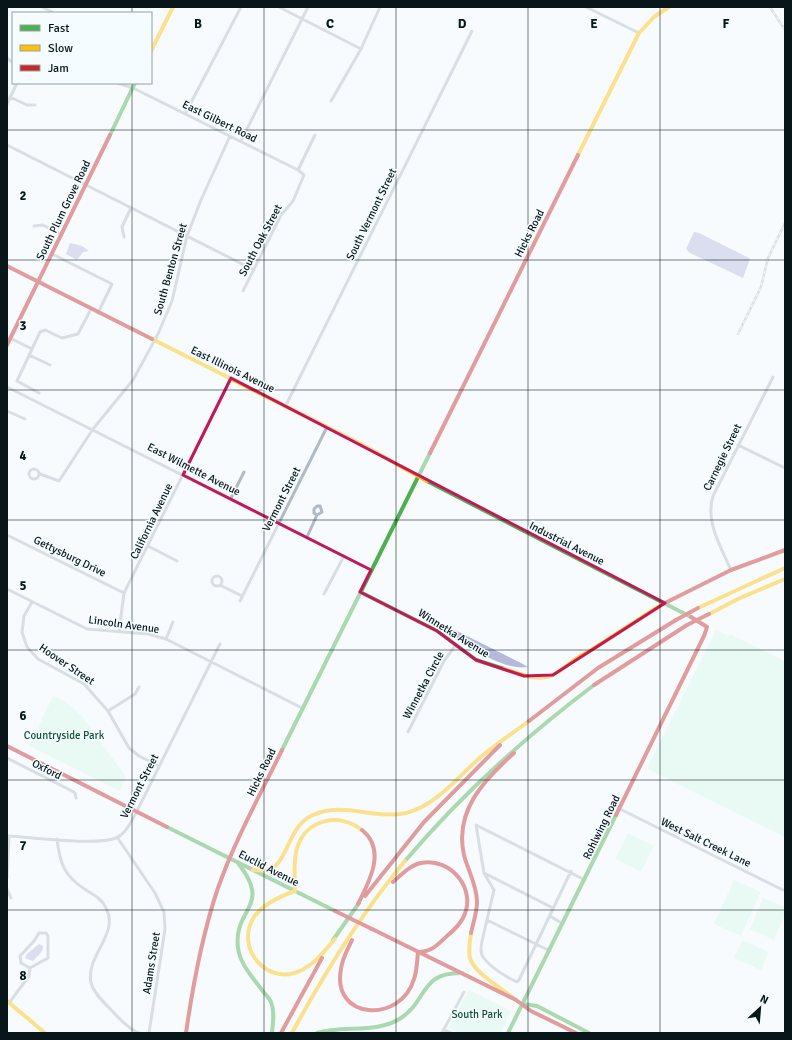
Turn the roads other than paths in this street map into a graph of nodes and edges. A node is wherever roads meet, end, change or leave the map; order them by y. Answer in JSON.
{"nodes":[{"id":1,"x":42,"y":7,"type":"edge"},
{"id":2,"x":173,"y":7,"type":"edge"},
{"id":3,"x":241,"y":7,"type":"edge"},
{"id":4,"x":279,"y":7,"type":"edge"},
{"id":5,"x":308,"y":7,"type":"edge"},
{"id":6,"x":380,"y":7,"type":"edge"},
{"id":7,"x":586,"y":7,"type":"edge"},
{"id":8,"x":669,"y":7,"type":"edge"},
{"id":9,"x":52,"y":12,"type":"edge"},
{"id":10,"x":302,"y":19,"type":"junction"},
{"id":11,"x":472,"y":31,"type":"dead end"},
{"id":12,"x":639,"y":33,"type":"junction"},
{"id":13,"x":152,"y":49,"type":"edge"},
{"id":14,"x":361,"y":49,"type":"junction"},
{"id":15,"x":16,"y":84,"type":"edge"},
{"id":16,"x":120,"y":84,"type":"edge"},
{"id":17,"x":135,"y":84,"type":"edge"},
{"id":18,"x":133,"y":88,"type":"junction"},
{"id":19,"x":10,"y":97,"type":"junction"},
{"id":20,"x":331,"y":101,"type":"dead end"},
{"id":21,"x":7,"y":104,"type":"edge"},
{"id":22,"x":35,"y":105,"type":"dead end"},
{"id":23,"x":185,"y":114,"type":"junction"},
{"id":24,"x":315,"y":135,"type":"dead end"},
{"id":25,"x":230,"y":136,"type":"junction"},
{"id":26,"x":240,"y":141,"type":"junction"},
{"id":27,"x":7,"y":145,"type":"edge"},
{"id":28,"x":298,"y":170,"type":"junction"},
{"id":29,"x":85,"y":185,"type":"junction"},
{"id":30,"x":131,"y":208,"type":"junction"},
{"id":31,"x":34,"y":226,"type":"dead end"},
{"id":32,"x":61,"y":234,"type":"junction"},
{"id":33,"x":188,"y":236,"type":"junction"},
{"id":34,"x":124,"y":237,"type":"dead end"},
{"id":35,"x":52,"y":254,"type":"junction"},
{"id":36,"x":7,"y":266,"type":"edge"},
{"id":37,"x":254,"y":270,"type":"junction"},
{"id":38,"x":39,"y":282,"type":"junction"},
{"id":39,"x":243,"y":291,"type":"dead end"},
{"id":40,"x":91,"y":309,"type":"junction"},
{"id":41,"x":98,"y":313,"type":"junction"},
{"id":42,"x":9,"y":339,"type":"edge"},
{"id":43,"x":155,"y":340,"type":"junction"},
{"id":44,"x":7,"y":345,"type":"edge"},
{"id":45,"x":32,"y":349,"type":"junction"},
{"id":46,"x":29,"y":355,"type":"junction"},
{"id":47,"x":50,"y":365,"type":"dead end"},
{"id":48,"x":773,"y":377,"type":"dead end"},
{"id":49,"x":231,"y":378,"type":"junction"},
{"id":50,"x":7,"y":387,"type":"edge"},
{"id":51,"x":39,"y":393,"type":"dead end"},
{"id":52,"x":286,"y":406,"type":"junction"},
{"id":53,"x":7,"y":411,"type":"edge"},
{"id":54,"x":25,"y":419,"type":"dead end"},
{"id":55,"x":327,"y":426,"type":"junction"},
{"id":56,"x":93,"y":429,"type":"junction"},
{"id":57,"x":738,"y":445,"type":"junction"},
{"id":58,"x":785,"y":468,"type":"edge"},
{"id":59,"x":244,"y":472,"type":"dead end"},
{"id":60,"x":40,"y":474,"type":"dead end"},
{"id":61,"x":183,"y":475,"type":"junction"},
{"id":62,"x":417,"y":476,"type":"junction"},
{"id":63,"x":231,"y":498,"type":"junction"},
{"id":64,"x":317,"y":515,"type":"dead end"},
{"id":65,"x":279,"y":522,"type":"junction"},
{"id":66,"x":7,"y":535,"type":"edge"},
{"id":67,"x":307,"y":537,"type":"junction"},
{"id":68,"x":148,"y":546,"type":"junction"},
{"id":69,"x":785,"y":550,"type":"edge"},
{"id":70,"x":344,"y":556,"type":"junction"},
{"id":71,"x":177,"y":561,"type":"dead end"},
{"id":72,"x":785,"y":568,"type":"edge"},
{"id":73,"x":371,"y":570,"type":"junction"},
{"id":74,"x":731,"y":570,"type":"junction"},
{"id":75,"x":785,"y":579,"type":"edge"},
{"id":76,"x":220,"y":585,"type":"dead end"},
{"id":77,"x":7,"y":589,"type":"edge"},
{"id":78,"x":360,"y":592,"type":"junction"},
{"id":79,"x":124,"y":594,"type":"junction"},
{"id":80,"x":324,"y":594,"type":"dead end"},
{"id":81,"x":242,"y":596,"type":"junction"},
{"id":82,"x":240,"y":601,"type":"dead end"},
{"id":83,"x":32,"y":602,"type":"junction"},
{"id":84,"x":664,"y":603,"type":"junction"},
{"id":85,"x":173,"y":622,"type":"dead end"},
{"id":86,"x":707,"y":627,"type":"joint"},
{"id":87,"x":119,"y":632,"type":"junction"},
{"id":88,"x":166,"y":640,"type":"junction"},
{"id":89,"x":220,"y":644,"type":"dead end"},
{"id":90,"x":455,"y":646,"type":"junction"},
{"id":91,"x":211,"y":662,"type":"junction"},
{"id":92,"x":140,"y":687,"type":"dead end"},
{"id":93,"x":302,"y":708,"type":"junction"},
{"id":94,"x":108,"y":710,"type":"junction"},
{"id":95,"x":535,"y":729,"type":"junction"},
{"id":96,"x":408,"y":732,"type":"dead end"},
{"id":97,"x":510,"y":735,"type":"junction"},
{"id":98,"x":7,"y":746,"type":"edge"},
{"id":99,"x":7,"y":758,"type":"edge"},
{"id":100,"x":159,"y":766,"type":"junction"},
{"id":101,"x":76,"y":798,"type":"dead end"},
{"id":102,"x":620,"y":809,"type":"junction"},
{"id":103,"x":137,"y":811,"type":"junction"},
{"id":104,"x":8,"y":836,"type":"edge"},
{"id":105,"x":117,"y":838,"type":"junction"},
{"id":106,"x":57,"y":840,"type":"junction"},
{"id":107,"x":229,"y":858,"type":"junction"},
{"id":108,"x":238,"y":863,"type":"junction"},
{"id":109,"x":253,"y":870,"type":"junction"},
{"id":110,"x":571,"y":871,"type":"junction"},
{"id":111,"x":484,"y":873,"type":"junction"},
{"id":112,"x":7,"y":878,"type":"edge"},
{"id":113,"x":585,"y":880,"type":"junction"},
{"id":114,"x":7,"y":890,"type":"edge"},
{"id":115,"x":295,"y":891,"type":"junction"},
{"id":116,"x":785,"y":891,"type":"edge"},
{"id":117,"x":11,"y":898,"type":"dead end"},
{"id":118,"x":358,"y":904,"type":"junction"},
{"id":119,"x":370,"y":907,"type":"junction"},
{"id":120,"x":553,"y":908,"type":"junction"},
{"id":121,"x":550,"y":916,"type":"junction"},
{"id":122,"x":361,"y":918,"type":"junction"},
{"id":123,"x":487,"y":920,"type":"junction"},
{"id":124,"x":564,"y":924,"type":"junction"},
{"id":125,"x":334,"y":939,"type":"junction"},
{"id":126,"x":537,"y":944,"type":"junction"},
{"id":127,"x":550,"y":951,"type":"junction"},
{"id":128,"x":418,"y":952,"type":"junction"},
{"id":129,"x":30,"y":968,"type":"junction"},
{"id":130,"x":462,"y":974,"type":"junction"},
{"id":131,"x":464,"y":992,"type":"dead end"},
{"id":132,"x":516,"y":1000,"type":"junction"},
{"id":133,"x":8,"y":1002,"type":"edge"},
{"id":134,"x":522,"y":1004,"type":"junction"},
{"id":135,"x":400,"y":1007,"type":"dead end"},
{"id":136,"x":360,"y":1014,"type":"dead end"},
{"id":137,"x":444,"y":1030,"type":"junction"},
{"id":138,"x":45,"y":1033,"type":"edge"},
{"id":139,"x":139,"y":1033,"type":"edge"},
{"id":140,"x":149,"y":1033,"type":"edge"},
{"id":141,"x":186,"y":1033,"type":"edge"},
{"id":142,"x":272,"y":1033,"type":"edge"},
{"id":143,"x":281,"y":1033,"type":"edge"},
{"id":144,"x":292,"y":1033,"type":"edge"},
{"id":145,"x":317,"y":1033,"type":"edge"},
{"id":146,"x":442,"y":1033,"type":"edge"},
{"id":147,"x":451,"y":1033,"type":"edge"},
{"id":148,"x":508,"y":1033,"type":"edge"},
{"id":149,"x":576,"y":1033,"type":"edge"},
{"id":150,"x":589,"y":1033,"type":"edge"}],
"edges":[{"from":1,"to":9,"type":"street"},
{"from":2,"to":13,"type":"main road"},
{"from":3,"to":23,"type":"street"},
{"from":4,"to":10,"type":"street"},
{"from":5,"to":10,"type":"street"},
{"from":6,"to":14,"type":"street"},
{"from":7,"to":12,"type":"street"},
{"from":8,"to":12,"type":"main road","name":"Hicks Road"},
{"from":10,"to":14,"type":"street"},
{"from":10,"to":26,"type":"street"},
{"from":11,"to":52,"type":"street","name":"South Vermont Street"},
{"from":12,"to":62,"type":"main road","name":"Hicks Road"},
{"from":14,"to":20,"type":"street"},
{"from":15,"to":19,"type":"street"},
{"from":16,"to":18,"type":"street","name":"East Gilbert Road"},
{"from":17,"to":18,"type":"main road","name":"South Plum Grove Road"},
{"from":18,"to":23,"type":"street","name":"East Gilbert Road"},
{"from":18,"to":29,"type":"main road","name":"South Plum Grove Road"},
{"from":19,"to":21,"type":"street"},
{"from":19,"to":22,"type":"street"},
{"from":23,"to":25,"type":"street","name":"East Gilbert Road"},
{"from":24,"to":28,"type":"street"},
{"from":25,"to":26,"type":"street","name":"East Gilbert Road"},
{"from":25,"to":33,"type":"street","name":"South Benton Street"},
{"from":26,"to":28,"type":"street","name":"East Gilbert Road"},
{"from":27,"to":29,"type":"street"},
{"from":28,"to":37,"type":"street","name":"South Oak Street"},
{"from":29,"to":30,"type":"street"},
{"from":29,"to":32,"type":"main road","name":"South Plum Grove Road"},
{"from":30,"to":33,"type":"street"},
{"from":30,"to":34,"type":"street"},
{"from":31,"to":32,"type":"street"},
{"from":32,"to":35,"type":"main road","name":"South Plum Grove Road"},
{"from":33,"to":37,"type":"street"},
{"from":33,"to":43,"type":"street","name":"South Benton Street"},
{"from":35,"to":38,"type":"main road","name":"South Plum Grove Road"},
{"from":35,"to":41,"type":"street"},
{"from":36,"to":38,"type":"main road","name":"East Illinois Avenue"},
{"from":37,"to":39,"type":"street","name":"South Oak Street"},
{"from":38,"to":40,"type":"main road","name":"East Illinois Avenue"},
{"from":38,"to":42,"type":"main road","name":"South Plum Grove Road"},
{"from":40,"to":41,"type":"main road","name":"East Illinois Avenue"},
{"from":40,"to":45,"type":"street"},
{"from":41,"to":43,"type":"main road","name":"East Illinois Avenue"},
{"from":42,"to":44,"type":"main road","name":"South Plum Grove Road"},
{"from":42,"to":45,"type":"street"},
{"from":43,"to":49,"type":"main road","name":"East Illinois Avenue"},
{"from":43,"to":56,"type":"street","name":"South Benton Street"},
{"from":45,"to":46,"type":"street"},
{"from":46,"to":47,"type":"street"},
{"from":46,"to":51,"type":"street"},
{"from":48,"to":57,"type":"street","name":"Carnegie Street"},
{"from":49,"to":52,"type":"main road","name":"East Illinois Avenue"},
{"from":49,"to":61,"type":"street","name":"California Avenue"},
{"from":50,"to":56,"type":"street","name":"East Wilmette Avenue"},
{"from":52,"to":55,"type":"main road","name":"East Illinois Avenue"},
{"from":53,"to":54,"type":"street"},
{"from":55,"to":62,"type":"main road","name":"East Illinois Avenue"},
{"from":55,"to":65,"type":"street","name":"Vermont Street"},
{"from":56,"to":60,"type":"street","name":"South Benton Street"},
{"from":56,"to":61,"type":"street","name":"East Wilmette Avenue"},
{"from":57,"to":58,"type":"street"},
{"from":57,"to":74,"type":"street","name":"Carnegie Street"},
{"from":59,"to":63,"type":"street"},
{"from":61,"to":63,"type":"street","name":"East Wilmette Avenue"},
{"from":61,"to":68,"type":"street","name":"California Avenue"},
{"from":62,"to":73,"type":"main road","name":"Hicks Road"},
{"from":62,"to":84,"type":"main road","name":"Industrial Avenue"},
{"from":63,"to":65,"type":"street","name":"East Wilmette Avenue"},
{"from":64,"to":67,"type":"street"},
{"from":65,"to":67,"type":"street","name":"East Wilmette Avenue"},
{"from":65,"to":81,"type":"street","name":"Vermont Street"},
{"from":66,"to":79,"type":"street","name":"Gettysburg Drive"},
{"from":67,"to":70,"type":"street","name":"East Wilmette Avenue"},
{"from":68,"to":71,"type":"street"},
{"from":68,"to":79,"type":"street","name":"California Avenue"},
{"from":69,"to":74,"type":"main road"},
{"from":70,"to":73,"type":"street","name":"East Wilmette Avenue"},
{"from":70,"to":80,"type":"street"},
{"from":72,"to":97,"type":"main road","bridge":true},
{"from":73,"to":78,"type":"main road","name":"Hicks Road"},
{"from":74,"to":84,"type":"main road"},
{"from":75,"to":95,"type":"main road","bridge":true},
{"from":76,"to":81,"type":"street"},
{"from":77,"to":83,"type":"street","name":"Lincoln Avenue"},
{"from":78,"to":90,"type":"main road","name":"Winnetka Avenue"},
{"from":78,"to":93,"type":"main road","name":"Hicks Road"},
{"from":79,"to":87,"type":"street","name":"California Avenue"},
{"from":81,"to":82,"type":"street","name":"Vermont Street"},
{"from":83,"to":87,"type":"street","name":"Lincoln Avenue"},
{"from":83,"to":94,"type":"street","name":"Hoover Street"},
{"from":84,"to":86,"type":"main road","name":"Industrial Avenue"},
{"from":84,"to":90,"type":"main road","name":"Winnetka Avenue"},
{"from":85,"to":88,"type":"street"},
{"from":86,"to":102,"type":"main road","name":"Rohlwing Road"},
{"from":87,"to":88,"type":"street","name":"Lincoln Avenue"},
{"from":88,"to":91,"type":"street","name":"Lincoln Avenue"},
{"from":89,"to":91,"type":"street","name":"Vermont Street"},
{"from":90,"to":96,"type":"street","name":"Winnetka Circle"},
{"from":91,"to":93,"type":"street","name":"Lincoln Avenue"},
{"from":91,"to":100,"type":"street","name":"Vermont Street"},
{"from":92,"to":94,"type":"street"},
{"from":93,"to":107,"type":"main road","name":"Hicks Road"},
{"from":94,"to":100,"type":"street","name":"Hoover Street"},
{"from":95,"to":119,"type":"main road"},
{"from":95,"to":132,"type":"main road"},
{"from":97,"to":109,"type":"main road"},
{"from":97,"to":118,"type":"main road"},
{"from":98,"to":103,"type":"main road","name":"Euclid Avenue"},
{"from":99,"to":101,"type":"street","name":"Oxford"},
{"from":100,"to":103,"type":"street","name":"Vermont Street"},
{"from":102,"to":113,"type":"main road","name":"Rohlwing Road"},
{"from":102,"to":116,"type":"street","name":"West Salt Creek Lane"},
{"from":103,"to":105,"type":"street","name":"Vermont Street"},
{"from":103,"to":107,"type":"main road","name":"Euclid Avenue"},
{"from":104,"to":106,"type":"street"},
{"from":104,"to":112,"type":"street"},
{"from":105,"to":106,"type":"street"},
{"from":105,"to":140,"type":"street","name":"Adams Street"},
{"from":106,"to":139,"type":"street"},
{"from":107,"to":108,"type":"main road","name":"Euclid Avenue"},
{"from":107,"to":141,"type":"main road","name":"Hicks Road"},
{"from":108,"to":109,"type":"main road","name":"Euclid Avenue"},
{"from":108,"to":142,"type":"main road"},
{"from":109,"to":115,"type":"main road","name":"Euclid Avenue"},
{"from":110,"to":111,"type":"street"},
{"from":110,"to":113,"type":"street"},
{"from":110,"to":120,"type":"street"},
{"from":111,"to":120,"type":"street"},
{"from":111,"to":123,"type":"street"},
{"from":113,"to":124,"type":"main road","name":"Rohlwing Road"},
{"from":114,"to":117,"type":"street"},
{"from":115,"to":118,"type":"main road"},
{"from":115,"to":125,"type":"main road"},
{"from":115,"to":128,"type":"main road","name":"Euclid Avenue","bridge":true},
{"from":118,"to":125,"type":"main road"},
{"from":119,"to":122,"type":"main road"},
{"from":119,"to":128,"type":"main road"},
{"from":120,"to":121,"type":"street"},
{"from":121,"to":124,"type":"street"},
{"from":121,"to":126,"type":"street"},
{"from":122,"to":136,"type":"main road"},
{"from":122,"to":144,"type":"main road"},
{"from":123,"to":126,"type":"street"},
{"from":123,"to":126,"type":"street"},
{"from":124,"to":127,"type":"main road","name":"Rohlwing Road"},
{"from":125,"to":143,"type":"main road"},
{"from":126,"to":127,"type":"street"},
{"from":127,"to":134,"type":"main road","name":"Rohlwing Road"},
{"from":128,"to":130,"type":"main road","name":"Euclid Avenue"},
{"from":128,"to":135,"type":"main road"},
{"from":129,"to":129,"type":"street"},
{"from":129,"to":133,"type":"street"},
{"from":130,"to":132,"type":"main road","name":"Euclid Avenue"},
{"from":130,"to":145,"type":"main road"},
{"from":131,"to":137,"type":"street"},
{"from":132,"to":134,"type":"main road","name":"Euclid Avenue"},
{"from":133,"to":138,"type":"main road"},
{"from":134,"to":148,"type":"main road","name":"Rohlwing Road"},
{"from":134,"to":149,"type":"main road","name":"Euclid Avenue"},
{"from":134,"to":150,"type":"main road"},
{"from":137,"to":146,"type":"street"},
{"from":137,"to":147,"type":"street"}]}
